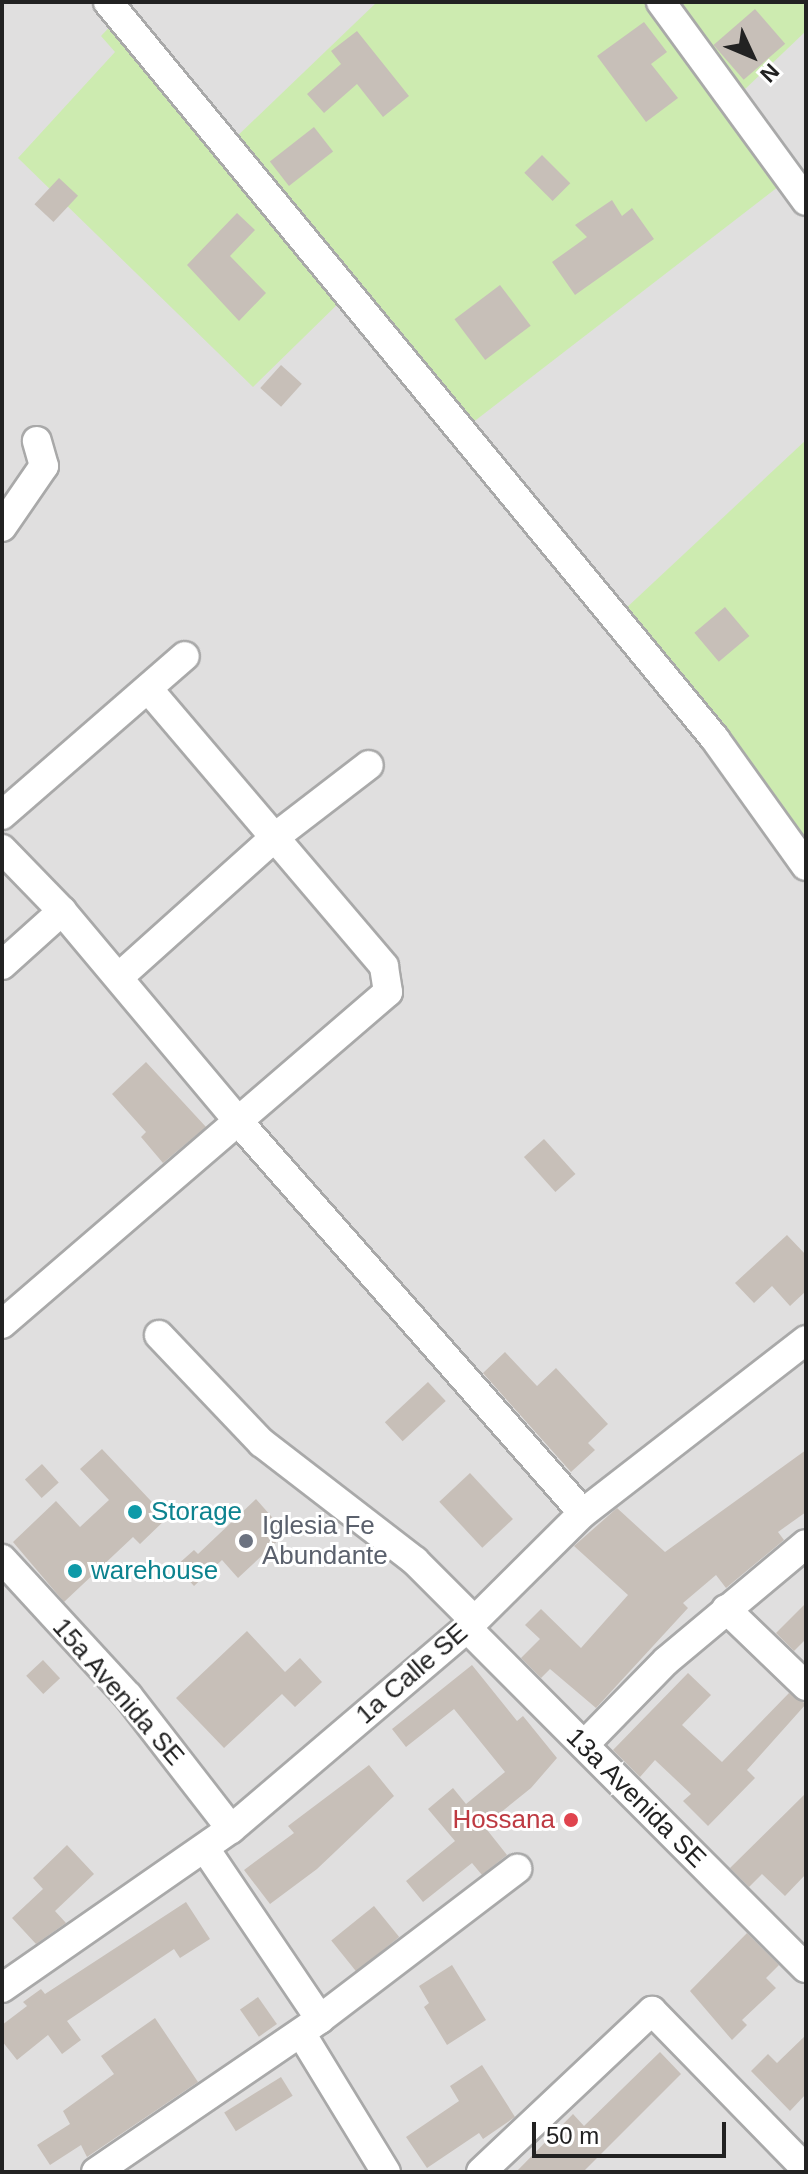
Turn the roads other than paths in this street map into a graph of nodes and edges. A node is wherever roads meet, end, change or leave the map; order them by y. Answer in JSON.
{"nodes":[{"id":1,"x":108,"y":2,"type":"edge"},
{"id":2,"x":661,"y":2,"type":"edge"},
{"id":3,"x":806,"y":201,"type":"edge"},
{"id":4,"x":37,"y":441,"type":"dead end"},
{"id":5,"x":2,"y":527,"type":"edge"},
{"id":6,"x":185,"y":656,"type":"dead end"},
{"id":7,"x":148,"y":689,"type":"junction"},
{"id":8,"x":369,"y":765,"type":"dead end"},
{"id":9,"x":2,"y":815,"type":"edge"},
{"id":10,"x":275,"y":837,"type":"junction"},
{"id":11,"x":2,"y":849,"type":"edge"},
{"id":12,"x":806,"y":866,"type":"edge"},
{"id":13,"x":62,"y":911,"type":"junction"},
{"id":14,"x":2,"y":965,"type":"edge"},
{"id":15,"x":119,"y":977,"type":"junction"},
{"id":16,"x":238,"y":1121,"type":"junction"},
{"id":17,"x":2,"y":1324,"type":"edge"},
{"id":18,"x":159,"y":1335,"type":"dead end"},
{"id":19,"x":806,"y":1340,"type":"edge"},
{"id":20,"x":583,"y":1513,"type":"junction"},
{"id":21,"x":806,"y":1544,"type":"edge"},
{"id":22,"x":2,"y":1559,"type":"edge"},
{"id":23,"x":726,"y":1609,"type":"junction"},
{"id":24,"x":470,"y":1624,"type":"junction"},
{"id":25,"x":806,"y":1686,"type":"edge"},
{"id":26,"x":584,"y":1745,"type":"junction"},
{"id":27,"x":231,"y":1829,"type":"junction"},
{"id":28,"x":206,"y":1850,"type":"junction"},
{"id":29,"x":517,"y":1869,"type":"dead end"},
{"id":30,"x":806,"y":1968,"type":"edge"},
{"id":31,"x":2,"y":1988,"type":"edge"},
{"id":32,"x":310,"y":2026,"type":"junction"},
{"id":33,"x":806,"y":2169,"type":"edge"},
{"id":34,"x":96,"y":2172,"type":"edge"},
{"id":35,"x":386,"y":2172,"type":"edge"},
{"id":36,"x":481,"y":2172,"type":"edge"}],
"edges":[{"from":1,"to":12,"type":"street"},
{"from":2,"to":3,"type":"street"},
{"from":4,"to":5,"type":"street"},
{"from":6,"to":7,"type":"street"},
{"from":7,"to":9,"type":"street"},
{"from":7,"to":10,"type":"street"},
{"from":8,"to":10,"type":"street"},
{"from":10,"to":15,"type":"street"},
{"from":10,"to":16,"type":"street"},
{"from":11,"to":13,"type":"street"},
{"from":13,"to":14,"type":"street"},
{"from":13,"to":15,"type":"street"},
{"from":15,"to":16,"type":"street"},
{"from":16,"to":17,"type":"street"},
{"from":16,"to":20,"type":"street"},
{"from":18,"to":24,"type":"street","name":"13a Avenida SE"},
{"from":19,"to":20,"type":"street","name":"1a Calle SE"},
{"from":20,"to":24,"type":"street","name":"1a Calle SE"},
{"from":21,"to":23,"type":"street"},
{"from":22,"to":27,"type":"street","name":"15a Avenida SE"},
{"from":23,"to":25,"type":"street"},
{"from":23,"to":26,"type":"street"},
{"from":24,"to":26,"type":"street","name":"13a Avenida SE"},
{"from":24,"to":27,"type":"street","name":"1a Calle SE"},
{"from":26,"to":30,"type":"street","name":"13a Avenida SE"},
{"from":27,"to":28,"type":"street","name":"1a Calle SE"},
{"from":28,"to":31,"type":"street","name":"1a Calle SE"},
{"from":28,"to":32,"type":"street"},
{"from":29,"to":32,"type":"street"},
{"from":32,"to":34,"type":"street"},
{"from":32,"to":35,"type":"street"},
{"from":33,"to":36,"type":"street"}]}
